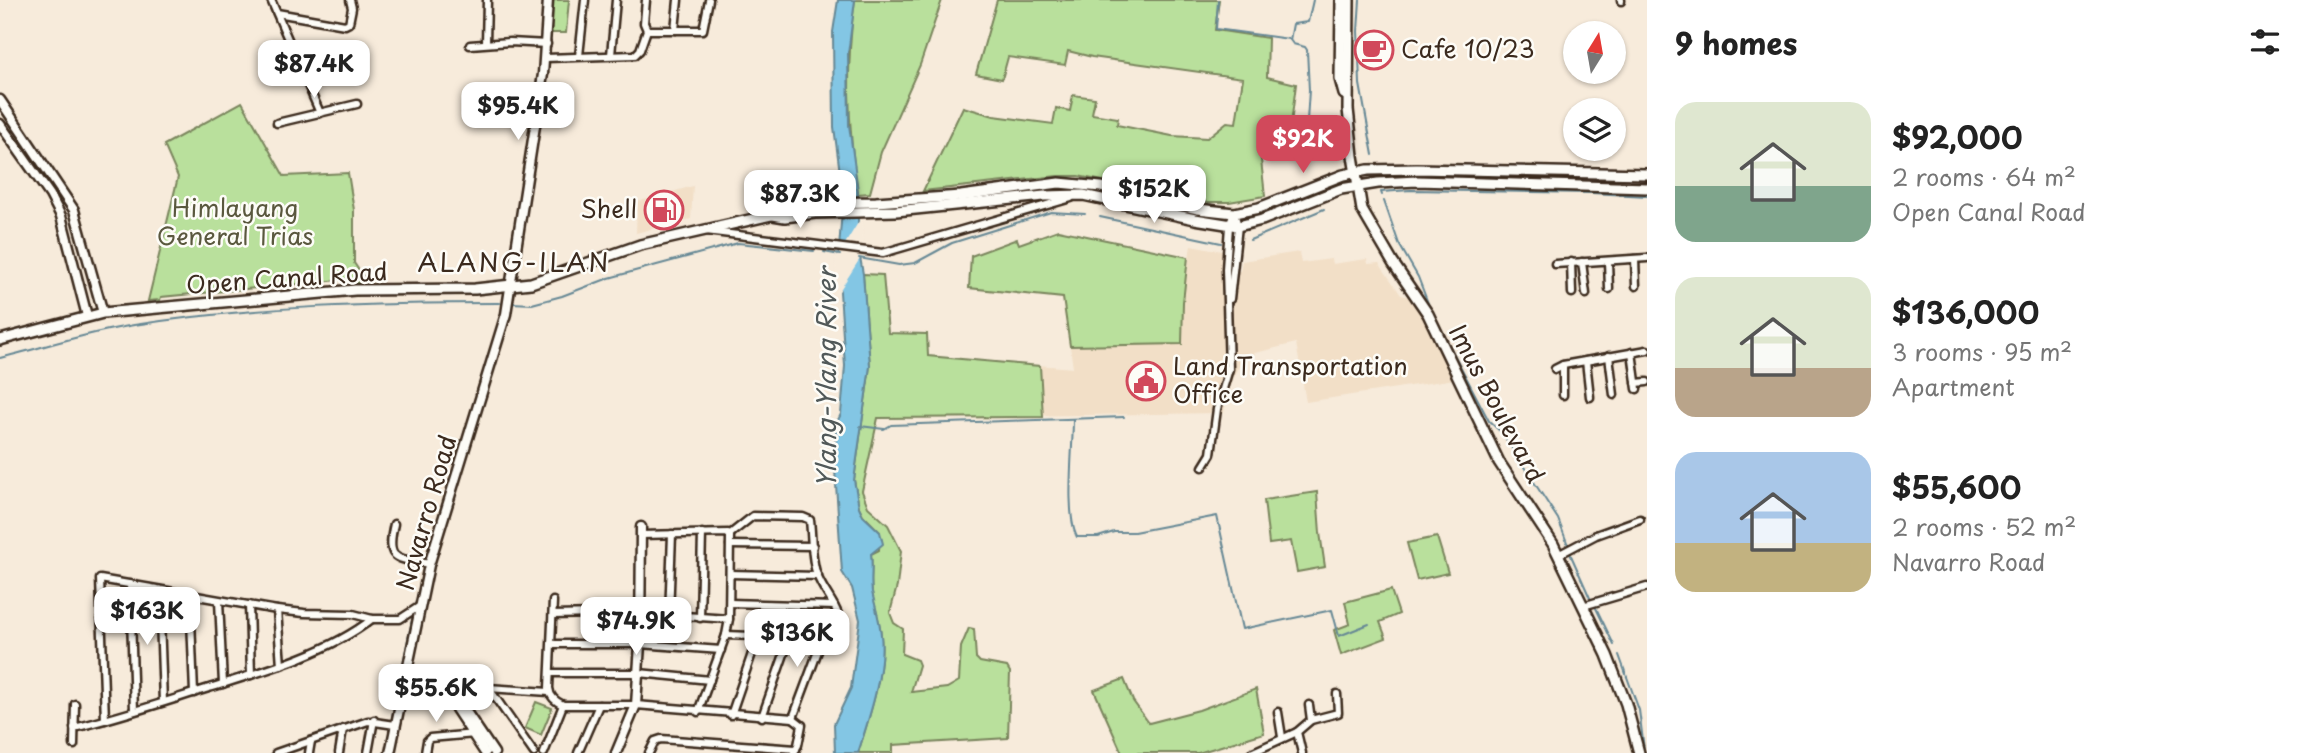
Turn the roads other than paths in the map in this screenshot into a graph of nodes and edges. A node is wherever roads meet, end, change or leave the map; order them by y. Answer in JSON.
{"nodes":[{"id":1,"x":271,"y":0,"type":"edge"},
{"id":2,"x":341,"y":0,"type":"edge"},
{"id":3,"x":487,"y":0,"type":"edge"},
{"id":4,"x":548,"y":0,"type":"edge"},
{"id":5,"x":585,"y":0,"type":"edge"},
{"id":6,"x":616,"y":0,"type":"edge"},
{"id":7,"x":646,"y":0,"type":"edge"},
{"id":8,"x":678,"y":0,"type":"edge"},
{"id":9,"x":709,"y":0,"type":"edge"},
{"id":10,"x":1341,"y":0,"type":"edge"},
{"id":11,"x":1349,"y":0,"type":"edge"},
{"id":12,"x":350,"y":1,"type":"edge"},
{"id":13,"x":277,"y":13,"type":"junction"},
{"id":14,"x":647,"y":30,"type":"junction"},
{"id":15,"x":675,"y":30,"type":"junction"},
{"id":16,"x":486,"y":43,"type":"junction"},
{"id":17,"x":547,"y":44,"type":"junction"},
{"id":18,"x":470,"y":45,"type":"dead end"},
{"id":19,"x":611,"y":55,"type":"junction"},
{"id":20,"x":579,"y":56,"type":"junction"},
{"id":21,"x":545,"y":58,"type":"junction"},
{"id":22,"x":0,"y":100,"type":"edge"},
{"id":23,"x":358,"y":104,"type":"dead end"},
{"id":24,"x":1348,"y":109,"type":"junction"},
{"id":25,"x":320,"y":113,"type":"junction"},
{"id":26,"x":277,"y":123,"type":"dead end"},
{"id":27,"x":0,"y":124,"type":"edge"},
{"id":28,"x":1356,"y":172,"type":"junction"},
{"id":29,"x":1647,"y":174,"type":"edge"},
{"id":30,"x":1357,"y":186,"type":"junction"},
{"id":31,"x":1647,"y":188,"type":"edge"},
{"id":32,"x":1083,"y":195,"type":"junction"},
{"id":33,"x":876,"y":207,"type":"junction"},
{"id":34,"x":1234,"y":214,"type":"junction"},
{"id":35,"x":1234,"y":226,"type":"junction"},
{"id":36,"x":697,"y":230,"type":"junction"},
{"id":37,"x":1647,"y":258,"type":"edge"},
{"id":38,"x":1634,"y":259,"type":"junction"},
{"id":39,"x":1608,"y":261,"type":"junction"},
{"id":40,"x":1571,"y":262,"type":"junction"},
{"id":41,"x":1582,"y":262,"type":"junction"},
{"id":42,"x":1555,"y":264,"type":"dead end"},
{"id":43,"x":510,"y":286,"type":"junction"},
{"id":44,"x":1636,"y":286,"type":"dead end"},
{"id":45,"x":1609,"y":289,"type":"dead end"},
{"id":46,"x":1572,"y":293,"type":"dead end"},
{"id":47,"x":1586,"y":294,"type":"dead end"},
{"id":48,"x":103,"y":313,"type":"junction"},
{"id":49,"x":88,"y":316,"type":"junction"},
{"id":50,"x":0,"y":340,"type":"edge"},
{"id":51,"x":1647,"y":350,"type":"edge"},
{"id":52,"x":1632,"y":352,"type":"junction"},
{"id":53,"x":1609,"y":356,"type":"junction"},
{"id":54,"x":1586,"y":361,"type":"junction"},
{"id":55,"x":1563,"y":365,"type":"junction"},
{"id":56,"x":1555,"y":369,"type":"dead end"},
{"id":57,"x":1647,"y":382,"type":"edge"},
{"id":58,"x":1563,"y":395,"type":"dead end"},
{"id":59,"x":1614,"y":395,"type":"dead end"},
{"id":60,"x":1590,"y":397,"type":"dead end"},
{"id":61,"x":1203,"y":467,"type":"dead end"},
{"id":62,"x":1640,"y":519,"type":"dead end"},
{"id":63,"x":394,"y":524,"type":"dead end"},
{"id":64,"x":641,"y":531,"type":"joint"},
{"id":65,"x":702,"y":533,"type":"junction"},
{"id":66,"x":672,"y":534,"type":"junction"},
{"id":67,"x":729,"y":535,"type":"junction"},
{"id":68,"x":730,"y":544,"type":"junction"},
{"id":69,"x":813,"y":546,"type":"junction"},
{"id":70,"x":1565,"y":551,"type":"junction"},
{"id":71,"x":426,"y":564,"type":"junction"},
{"id":72,"x":730,"y":574,"type":"junction"},
{"id":73,"x":818,"y":576,"type":"junction"},
{"id":74,"x":130,"y":584,"type":"junction"},
{"id":75,"x":1647,"y":587,"type":"edge"},
{"id":76,"x":159,"y":590,"type":"junction"},
{"id":77,"x":190,"y":595,"type":"junction"},
{"id":78,"x":219,"y":601,"type":"junction"},
{"id":79,"x":553,"y":601,"type":"dead end"},
{"id":80,"x":730,"y":603,"type":"junction"},
{"id":81,"x":249,"y":605,"type":"junction"},
{"id":82,"x":834,"y":606,"type":"junction"},
{"id":83,"x":1583,"y":606,"type":"junction"},
{"id":84,"x":416,"y":609,"type":"junction"},
{"id":85,"x":277,"y":610,"type":"junction"},
{"id":86,"x":640,"y":613,"type":"junction"},
{"id":87,"x":552,"y":615,"type":"junction"},
{"id":88,"x":669,"y":616,"type":"junction"},
{"id":89,"x":700,"y":618,"type":"junction"},
{"id":90,"x":729,"y":619,"type":"junction"},
{"id":91,"x":372,"y":620,"type":"junction"},
{"id":92,"x":726,"y":635,"type":"junction"},
{"id":93,"x":758,"y":636,"type":"junction"},
{"id":94,"x":790,"y":637,"type":"junction"},
{"id":95,"x":821,"y":643,"type":"junction"},
{"id":96,"x":552,"y":644,"type":"junction"},
{"id":97,"x":640,"y":644,"type":"junction"},
{"id":98,"x":721,"y":650,"type":"junction"},
{"id":99,"x":281,"y":665,"type":"junction"},
{"id":100,"x":551,"y":673,"type":"junction"},
{"id":101,"x":639,"y":673,"type":"junction"},
{"id":102,"x":251,"y":675,"type":"junction"},
{"id":103,"x":481,"y":677,"type":"dead end"},
{"id":104,"x":710,"y":680,"type":"junction"},
{"id":105,"x":223,"y":684,"type":"junction"},
{"id":106,"x":424,"y":685,"type":"junction"},
{"id":107,"x":488,"y":688,"type":"junction"},
{"id":108,"x":455,"y":692,"type":"junction"},
{"id":109,"x":549,"y":692,"type":"junction"},
{"id":110,"x":194,"y":693,"type":"junction"},
{"id":111,"x":1337,"y":694,"type":"dead end"},
{"id":112,"x":402,"y":696,"type":"junction"},
{"id":113,"x":163,"y":702,"type":"junction"},
{"id":114,"x":75,"y":704,"type":"dead end"},
{"id":115,"x":563,"y":705,"type":"junction"},
{"id":116,"x":598,"y":705,"type":"junction"},
{"id":117,"x":636,"y":705,"type":"junction"},
{"id":118,"x":1309,"y":705,"type":"dead end"},
{"id":119,"x":456,"y":709,"type":"junction"},
{"id":120,"x":134,"y":711,"type":"junction"},
{"id":121,"x":698,"y":712,"type":"junction"},
{"id":122,"x":1278,"y":712,"type":"dead end"},
{"id":123,"x":732,"y":715,"type":"junction"},
{"id":124,"x":762,"y":717,"type":"junction"},
{"id":125,"x":793,"y":718,"type":"junction"},
{"id":126,"x":105,"y":720,"type":"junction"},
{"id":127,"x":374,"y":720,"type":"junction"},
{"id":128,"x":1311,"y":720,"type":"junction"},
{"id":129,"x":392,"y":724,"type":"junction"},
{"id":130,"x":74,"y":728,"type":"junction"},
{"id":131,"x":343,"y":729,"type":"junction"},
{"id":132,"x":1297,"y":732,"type":"junction"},
{"id":133,"x":476,"y":734,"type":"junction"},
{"id":134,"x":1282,"y":737,"type":"junction"},
{"id":135,"x":311,"y":741,"type":"junction"},
{"id":136,"x":74,"y":745,"type":"dead end"},
{"id":137,"x":794,"y":751,"type":"edge"},
{"id":138,"x":276,"y":753,"type":"edge"},
{"id":139,"x":309,"y":753,"type":"edge"},
{"id":140,"x":339,"y":753,"type":"edge"},
{"id":141,"x":368,"y":753,"type":"edge"},
{"id":142,"x":390,"y":753,"type":"edge"},
{"id":143,"x":425,"y":753,"type":"edge"},
{"id":144,"x":485,"y":753,"type":"edge"},
{"id":145,"x":494,"y":753,"type":"edge"},
{"id":146,"x":534,"y":753,"type":"edge"},
{"id":147,"x":544,"y":753,"type":"edge"},
{"id":148,"x":578,"y":753,"type":"edge"},
{"id":149,"x":617,"y":753,"type":"edge"},
{"id":150,"x":649,"y":753,"type":"edge"},
{"id":151,"x":1251,"y":753,"type":"edge"},
{"id":152,"x":1302,"y":753,"type":"edge"},
{"id":153,"x":1639,"y":753,"type":"edge"}],
"edges":[{"from":1,"to":13,"type":"street"},
{"from":2,"to":12,"type":"street"},
{"from":3,"to":16,"type":"street"},
{"from":4,"to":17,"type":"street","name":"Navarro Road"},
{"from":5,"to":20,"type":"street"},
{"from":6,"to":19,"type":"street"},
{"from":7,"to":14,"type":"street"},
{"from":8,"to":15,"type":"street"},
{"from":9,"to":15,"type":"street"},
{"from":10,"to":24,"type":"main road","name":"Imus Boulevard"},
{"from":11,"to":24,"type":"main road","name":"Imus Boulevard"},
{"from":12,"to":13,"type":"street"},
{"from":13,"to":25,"type":"street"},
{"from":14,"to":15,"type":"street"},
{"from":14,"to":19,"type":"street"},
{"from":16,"to":17,"type":"street"},
{"from":16,"to":18,"type":"street"},
{"from":17,"to":21,"type":"street","name":"Navarro Road"},
{"from":19,"to":20,"type":"street"},
{"from":20,"to":21,"type":"street"},
{"from":21,"to":43,"type":"street","name":"Navarro Road"},
{"from":22,"to":48,"type":"street"},
{"from":23,"to":25,"type":"street"},
{"from":24,"to":28,"type":"main road","name":"Imus Boulevard"},
{"from":25,"to":26,"type":"street"},
{"from":27,"to":49,"type":"street"},
{"from":28,"to":29,"type":"main road"},
{"from":28,"to":30,"type":"main road","name":"Imus Boulevard"},
{"from":28,"to":34,"type":"main road"},
{"from":30,"to":31,"type":"main road"},
{"from":30,"to":35,"type":"main road"},
{"from":30,"to":70,"type":"main road","name":"Imus Boulevard"},
{"from":32,"to":33,"type":"main road","name":"Open Canal Road"},
{"from":32,"to":35,"type":"main road"},
{"from":32,"to":36,"type":"street","name":"Open Canal Road"},
{"from":33,"to":34,"type":"main road","name":"Open Canal Road"},
{"from":33,"to":36,"type":"main road","name":"Open Canal Road"},
{"from":34,"to":35,"type":"street"},
{"from":35,"to":61,"type":"street"},
{"from":36,"to":43,"type":"main road","name":"Open Canal Road"},
{"from":37,"to":38,"type":"street"},
{"from":38,"to":39,"type":"street"},
{"from":38,"to":44,"type":"street"},
{"from":39,"to":41,"type":"street"},
{"from":39,"to":45,"type":"street"},
{"from":40,"to":41,"type":"street"},
{"from":40,"to":42,"type":"street"},
{"from":40,"to":46,"type":"street"},
{"from":41,"to":47,"type":"street"},
{"from":43,"to":48,"type":"main road","name":"Open Canal Road"},
{"from":43,"to":71,"type":"street","name":"Navarro Road"},
{"from":48,"to":49,"type":"main road","name":"Open Canal Road"},
{"from":49,"to":50,"type":"main road","name":"Open Canal Road"},
{"from":51,"to":52,"type":"street"},
{"from":52,"to":53,"type":"street"},
{"from":52,"to":57,"type":"street"},
{"from":53,"to":54,"type":"street"},
{"from":53,"to":59,"type":"street"},
{"from":54,"to":55,"type":"street"},
{"from":54,"to":60,"type":"street"},
{"from":55,"to":56,"type":"street"},
{"from":55,"to":58,"type":"street"},
{"from":62,"to":70,"type":"street"},
{"from":63,"to":71,"type":"street"},
{"from":64,"to":66,"type":"street"},
{"from":64,"to":86,"type":"street"},
{"from":65,"to":66,"type":"street"},
{"from":65,"to":67,"type":"street"},
{"from":65,"to":89,"type":"street"},
{"from":66,"to":88,"type":"street"},
{"from":67,"to":68,"type":"street"},
{"from":67,"to":69,"type":"street"},
{"from":68,"to":69,"type":"street"},
{"from":68,"to":72,"type":"street"},
{"from":69,"to":73,"type":"street"},
{"from":70,"to":83,"type":"main road","name":"Imus Boulevard"},
{"from":71,"to":84,"type":"street","name":"Navarro Road"},
{"from":72,"to":73,"type":"street"},
{"from":72,"to":80,"type":"street"},
{"from":73,"to":82,"type":"street"},
{"from":74,"to":76,"type":"street"},
{"from":74,"to":120,"type":"street"},
{"from":74,"to":126,"type":"street"},
{"from":75,"to":83,"type":"street"},
{"from":76,"to":77,"type":"street"},
{"from":76,"to":113,"type":"street"},
{"from":77,"to":78,"type":"street"},
{"from":77,"to":110,"type":"street"},
{"from":78,"to":81,"type":"street"},
{"from":78,"to":105,"type":"street"},
{"from":79,"to":87,"type":"street"},
{"from":80,"to":82,"type":"street"},
{"from":80,"to":90,"type":"street"},
{"from":81,"to":85,"type":"street"},
{"from":81,"to":102,"type":"street"},
{"from":82,"to":95,"type":"street"},
{"from":83,"to":153,"type":"main road","name":"Imus Boulevard"},
{"from":84,"to":91,"type":"street"},
{"from":84,"to":112,"type":"street","name":"Navarro Road"},
{"from":85,"to":91,"type":"street"},
{"from":85,"to":99,"type":"street"},
{"from":86,"to":87,"type":"street"},
{"from":86,"to":88,"type":"street"},
{"from":86,"to":97,"type":"street"},
{"from":87,"to":96,"type":"street"},
{"from":88,"to":89,"type":"street"},
{"from":89,"to":90,"type":"street"},
{"from":90,"to":92,"type":"street"},
{"from":91,"to":99,"type":"street"},
{"from":92,"to":93,"type":"street"},
{"from":92,"to":98,"type":"street"},
{"from":93,"to":94,"type":"street"},
{"from":93,"to":123,"type":"street"},
{"from":94,"to":95,"type":"street"},
{"from":94,"to":124,"type":"street"},
{"from":95,"to":125,"type":"street"},
{"from":96,"to":97,"type":"street"},
{"from":96,"to":100,"type":"street"},
{"from":97,"to":98,"type":"street"},
{"from":97,"to":101,"type":"street"},
{"from":98,"to":104,"type":"street"},
{"from":99,"to":102,"type":"street"},
{"from":100,"to":101,"type":"street"},
{"from":100,"to":109,"type":"street"},
{"from":101,"to":104,"type":"street"},
{"from":101,"to":117,"type":"street"},
{"from":102,"to":105,"type":"street"},
{"from":103,"to":107,"type":"street"},
{"from":104,"to":121,"type":"street"},
{"from":105,"to":110,"type":"street"},
{"from":106,"to":108,"type":"street"},
{"from":106,"to":112,"type":"street"},
{"from":106,"to":119,"type":"street"},
{"from":107,"to":109,"type":"street"},
{"from":107,"to":146,"type":"street"},
{"from":108,"to":119,"type":"street"},
{"from":108,"to":133,"type":"street"},
{"from":109,"to":115,"type":"street"},
{"from":110,"to":113,"type":"street"},
{"from":111,"to":128,"type":"street"},
{"from":112,"to":129,"type":"street","name":"Navarro Road"},
{"from":113,"to":120,"type":"street"},
{"from":114,"to":130,"type":"street"},
{"from":115,"to":116,"type":"street"},
{"from":115,"to":147,"type":"street"},
{"from":116,"to":117,"type":"street"},
{"from":116,"to":148,"type":"street"},
{"from":117,"to":121,"type":"street"},
{"from":117,"to":149,"type":"street"},
{"from":118,"to":128,"type":"street"},
{"from":119,"to":133,"type":"street"},
{"from":120,"to":126,"type":"street"},
{"from":121,"to":123,"type":"street"},
{"from":122,"to":134,"type":"street"},
{"from":123,"to":124,"type":"street"},
{"from":124,"to":125,"type":"street"},
{"from":125,"to":137,"type":"street"},
{"from":126,"to":130,"type":"street"},
{"from":127,"to":129,"type":"street"},
{"from":127,"to":131,"type":"street"},
{"from":127,"to":141,"type":"street"},
{"from":128,"to":132,"type":"street"},
{"from":129,"to":142,"type":"street","name":"Navarro Road"},
{"from":130,"to":136,"type":"street"},
{"from":131,"to":135,"type":"street"},
{"from":131,"to":140,"type":"street"},
{"from":132,"to":134,"type":"street"},
{"from":132,"to":152,"type":"street"},
{"from":133,"to":143,"type":"street"},
{"from":133,"to":144,"type":"street"},
{"from":133,"to":145,"type":"street"},
{"from":134,"to":151,"type":"street"},
{"from":135,"to":138,"type":"street"},
{"from":135,"to":139,"type":"street"},
{"from":137,"to":150,"type":"street"}]}
